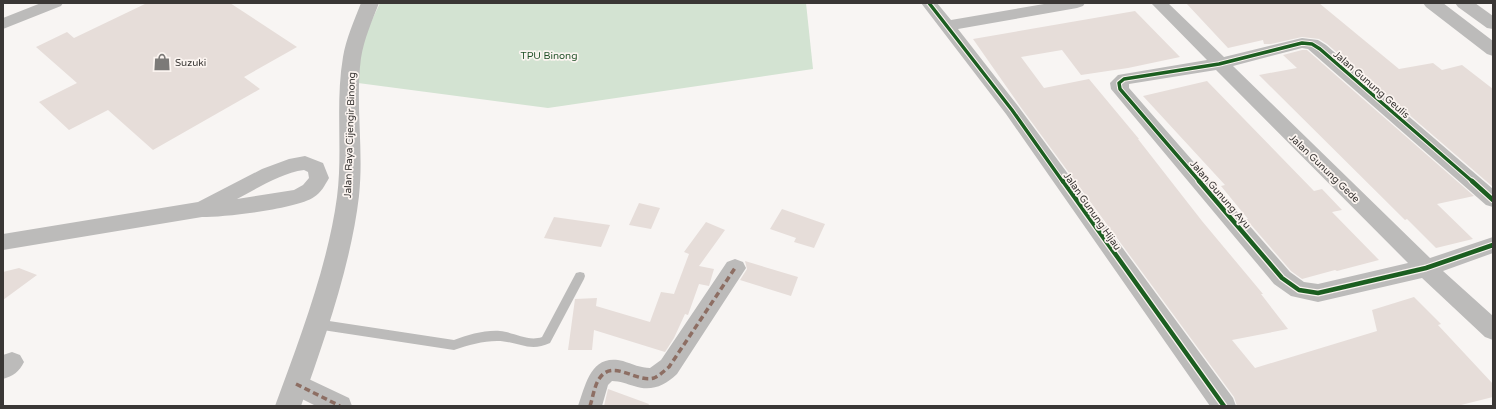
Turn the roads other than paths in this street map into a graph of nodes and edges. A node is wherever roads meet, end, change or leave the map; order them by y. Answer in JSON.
{"nodes":[{"id":1,"x":10,"y":3,"type":"edge"},
{"id":2,"x":55,"y":3,"type":"edge"},
{"id":3,"x":370,"y":3,"type":"edge"},
{"id":4,"x":929,"y":3,"type":"edge"},
{"id":5,"x":1017,"y":3,"type":"edge"},
{"id":6,"x":1077,"y":3,"type":"edge"},
{"id":7,"x":1159,"y":3,"type":"edge"},
{"id":8,"x":1432,"y":3,"type":"edge"},
{"id":9,"x":1464,"y":3,"type":"edge"},
{"id":10,"x":3,"y":21,"type":"edge"},
{"id":11,"x":943,"y":21,"type":"junction"},
{"id":12,"x":3,"y":24,"type":"edge"},
{"id":13,"x":1493,"y":24,"type":"edge"},
{"id":14,"x":1493,"y":50,"type":"edge"},
{"id":15,"x":1219,"y":64,"type":"junction"},
{"id":16,"x":1493,"y":200,"type":"edge"},
{"id":17,"x":202,"y":209,"type":"junction"},
{"id":18,"x":3,"y":242,"type":"edge"},
{"id":19,"x":1493,"y":244,"type":"edge"},
{"id":20,"x":735,"y":268,"type":"dead end"},
{"id":21,"x":1426,"y":268,"type":"junction"},
{"id":22,"x":580,"y":276,"type":"dead end"},
{"id":23,"x":316,"y":324,"type":"junction"},
{"id":24,"x":1493,"y":330,"type":"edge"},
{"id":25,"x":296,"y":384,"type":"junction"},
{"id":26,"x":288,"y":406,"type":"edge"},
{"id":27,"x":340,"y":406,"type":"edge"},
{"id":28,"x":590,"y":406,"type":"edge"},
{"id":29,"x":1224,"y":406,"type":"edge"}],
"edges":[{"from":1,"to":10,"type":"street"},
{"from":2,"to":12,"type":"street"},
{"from":3,"to":23,"type":"street","name":"Jalan Raya Cijengir Binong"},
{"from":4,"to":11,"type":"street","name":"Jalan Gunung Hijau"},
{"from":5,"to":11,"type":"street"},
{"from":6,"to":11,"type":"street"},
{"from":7,"to":15,"type":"street","name":"Jalan Gunung Gede"},
{"from":8,"to":14,"type":"street"},
{"from":9,"to":13,"type":"street"},
{"from":11,"to":29,"type":"street","name":"Jalan Gunung Hijau"},
{"from":15,"to":16,"type":"street","name":"Jalan Gunung Geulis"},
{"from":15,"to":21,"type":"street","name":"Jalan Gunung Gede"},
{"from":15,"to":21,"type":"street","name":"Jalan Gunung Ayu"},
{"from":17,"to":17,"type":"street"},
{"from":17,"to":18,"type":"street"},
{"from":19,"to":21,"type":"street"},
{"from":20,"to":28,"type":"street"},
{"from":21,"to":24,"type":"street","name":"Jalan Gunung Gede"},
{"from":22,"to":23,"type":"lane"},
{"from":23,"to":25,"type":"street","name":"Jalan Raya Cijengir Binong"},
{"from":25,"to":26,"type":"street","name":"Jalan Raya Cijengir Binong"},
{"from":25,"to":27,"type":"street"}]}
